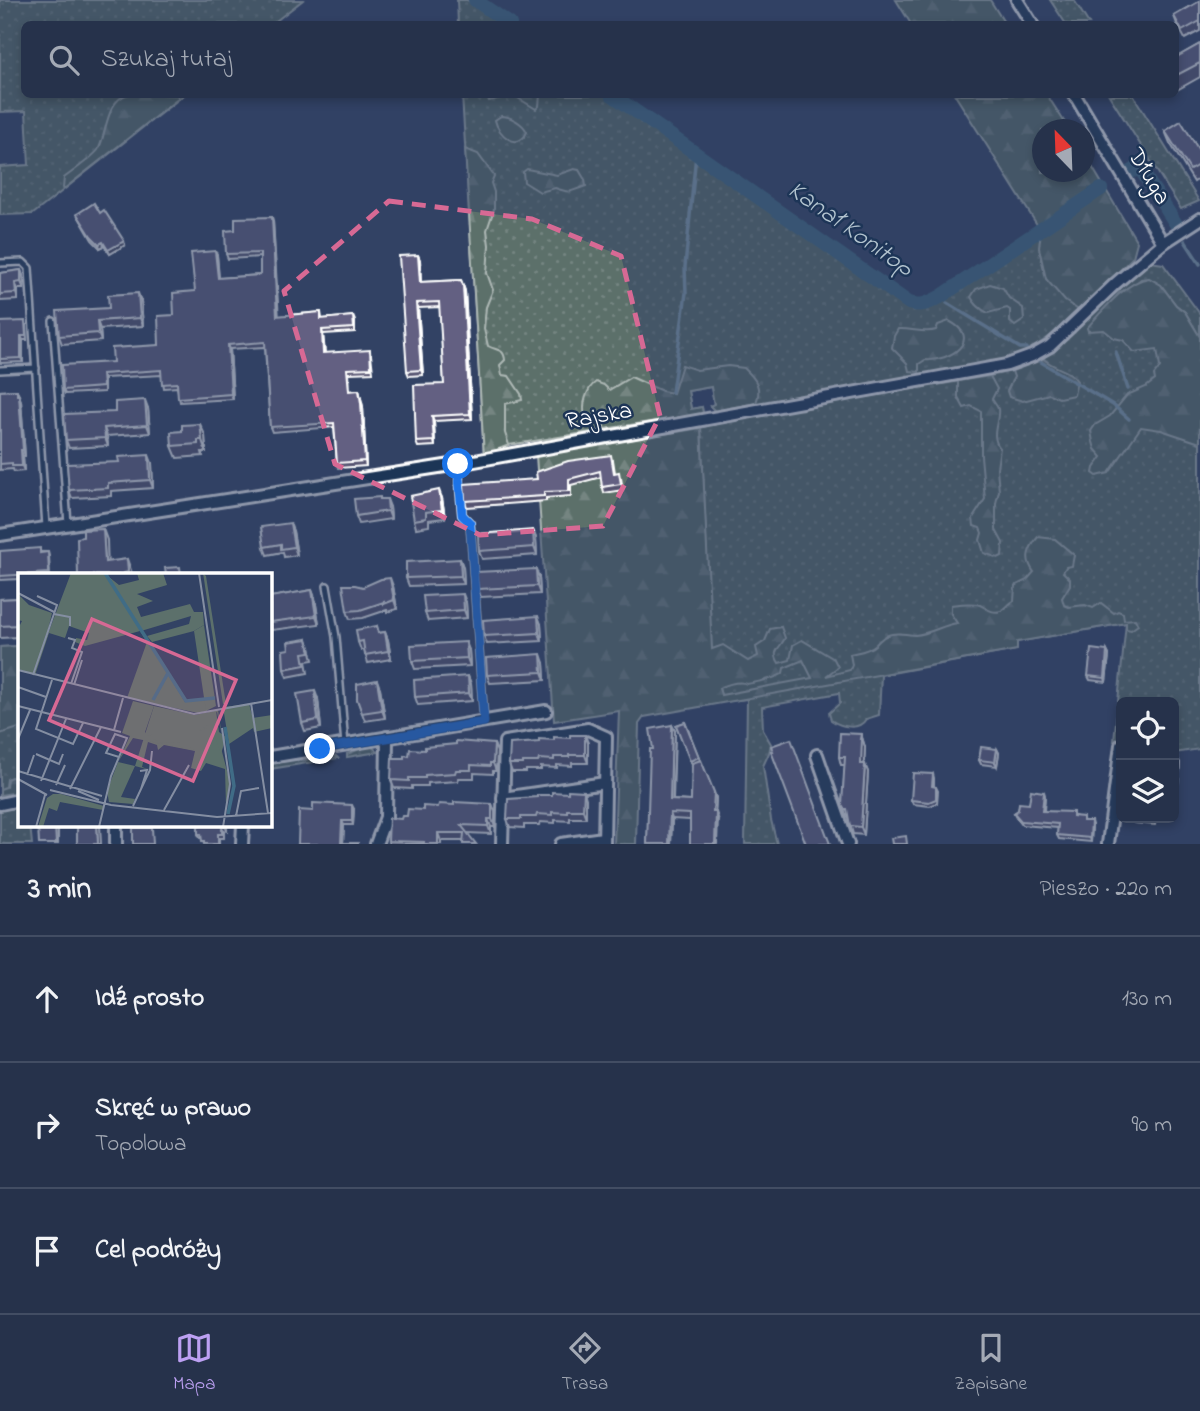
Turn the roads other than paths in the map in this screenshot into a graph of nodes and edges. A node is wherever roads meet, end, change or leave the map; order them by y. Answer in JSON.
{"nodes":[{"id":1,"x":1017,"y":0,"type":"edge"},
{"id":2,"x":1030,"y":21,"type":"edge"},
{"id":3,"x":1076,"y":98,"type":"edge"},
{"id":4,"x":1200,"y":219,"type":"edge"},
{"id":5,"x":1163,"y":243,"type":"junction"},
{"id":6,"x":0,"y":263,"type":"edge"},
{"id":7,"x":53,"y":321,"type":"dead end"},
{"id":8,"x":36,"y":368,"type":"junction"},
{"id":9,"x":0,"y":370,"type":"edge"},
{"id":10,"x":458,"y":464,"type":"junction"},
{"id":11,"x":68,"y":524,"type":"junction"},
{"id":12,"x":46,"y":527,"type":"junction"},
{"id":13,"x":0,"y":535,"type":"edge"},
{"id":14,"x":327,"y":586,"type":"dead end"},
{"id":15,"x":546,"y":711,"type":"dead end"},
{"id":16,"x":484,"y":722,"type":"junction"},
{"id":17,"x":387,"y":737,"type":"junction"},
{"id":18,"x":345,"y":745,"type":"junction"},
{"id":19,"x":817,"y":755,"type":"dead end"},
{"id":20,"x":271,"y":757,"type":"edge"},
{"id":21,"x":1119,"y":760,"type":"edge"},
{"id":22,"x":605,"y":783,"type":"junction"},
{"id":23,"x":503,"y":798,"type":"junction"},
{"id":24,"x":18,"y":800,"type":"edge"},
{"id":25,"x":0,"y":804,"type":"edge"},
{"id":26,"x":603,"y":841,"type":"edge"},
{"id":27,"x":376,"y":844,"type":"edge"},
{"id":28,"x":502,"y":844,"type":"edge"},
{"id":29,"x":561,"y":844,"type":"edge"},
{"id":30,"x":848,"y":844,"type":"edge"},
{"id":31,"x":1108,"y":844,"type":"edge"}],
"edges":[{"from":1,"to":2,"type":"street"},
{"from":3,"to":5,"type":"street","name":"Długa"},
{"from":4,"to":5,"type":"street","name":"Długa"},
{"from":5,"to":10,"type":"street","name":"Rajska"},
{"from":6,"to":8,"type":"lane"},
{"from":7,"to":11,"type":"lane"},
{"from":8,"to":9,"type":"lane"},
{"from":8,"to":12,"type":"lane"},
{"from":10,"to":11,"type":"street","name":"Rajska"},
{"from":10,"to":16,"type":"lane"},
{"from":11,"to":12,"type":"street","name":"Rajska"},
{"from":12,"to":13,"type":"street","name":"Rajska"},
{"from":14,"to":18,"type":"lane"},
{"from":15,"to":16,"type":"street"},
{"from":16,"to":17,"type":"street"},
{"from":17,"to":18,"type":"street"},
{"from":17,"to":27,"type":"street"},
{"from":18,"to":20,"type":"street"},
{"from":19,"to":30,"type":"street"},
{"from":21,"to":31,"type":"street"},
{"from":22,"to":23,"type":"street"},
{"from":22,"to":23,"type":"street"},
{"from":22,"to":26,"type":"street"},
{"from":23,"to":28,"type":"street"},
{"from":24,"to":25,"type":"street"},
{"from":26,"to":29,"type":"street"}]}
